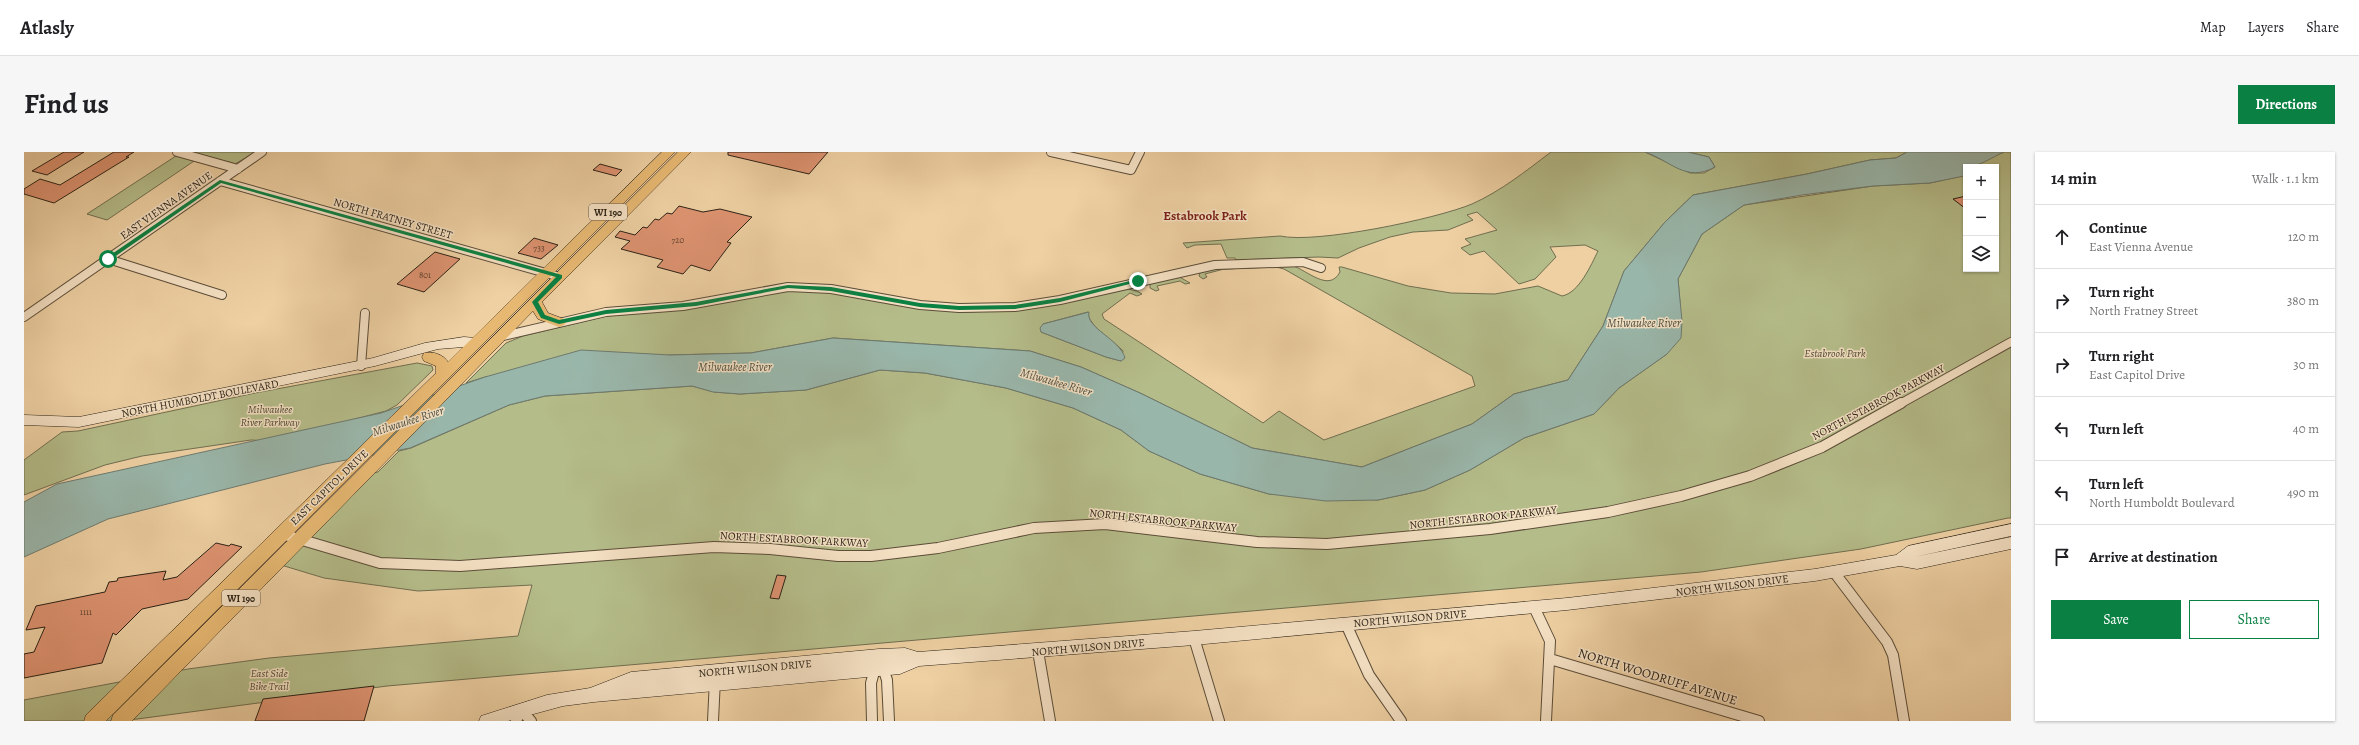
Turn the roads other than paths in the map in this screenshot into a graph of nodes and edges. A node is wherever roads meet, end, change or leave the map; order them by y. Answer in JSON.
{"nodes":[{"id":1,"x":177,"y":152,"type":"edge"},
{"id":2,"x":262,"y":152,"type":"edge"},
{"id":3,"x":669,"y":152,"type":"edge"},
{"id":4,"x":685,"y":152,"type":"edge"},
{"id":5,"x":1051,"y":152,"type":"edge"},
{"id":6,"x":1140,"y":152,"type":"edge"},
{"id":7,"x":238,"y":169,"type":"junction"},
{"id":8,"x":220,"y":181,"type":"junction"},
{"id":9,"x":108,"y":259,"type":"junction"},
{"id":10,"x":1322,"y":268,"type":"dead end"},
{"id":11,"x":547,"y":273,"type":"junction"},
{"id":12,"x":560,"y":277,"type":"junction"},
{"id":13,"x":222,"y":296,"type":"dead end"},
{"id":14,"x":535,"y":302,"type":"junction"},
{"id":15,"x":365,"y":314,"type":"dead end"},
{"id":16,"x":24,"y":317,"type":"edge"},
{"id":17,"x":559,"y":322,"type":"junction"},
{"id":18,"x":498,"y":337,"type":"junction"},
{"id":19,"x":476,"y":342,"type":"junction"},
{"id":20,"x":2011,"y":342,"type":"edge"},
{"id":21,"x":429,"y":357,"type":"junction"},
{"id":22,"x":375,"y":362,"type":"junction"},
{"id":23,"x":361,"y":366,"type":"junction"},
{"id":24,"x":442,"y":375,"type":"junction"},
{"id":25,"x":24,"y":420,"type":"edge"},
{"id":26,"x":2011,"y":530,"type":"edge"},
{"id":27,"x":282,"y":534,"type":"junction"},
{"id":28,"x":298,"y":540,"type":"junction"},
{"id":29,"x":2011,"y":543,"type":"edge"},
{"id":30,"x":1900,"y":560,"type":"junction"},
{"id":31,"x":1834,"y":572,"type":"junction"},
{"id":32,"x":1534,"y":607,"type":"junction"},
{"id":33,"x":194,"y":620,"type":"junction"},
{"id":34,"x":1346,"y":624,"type":"junction"},
{"id":35,"x":1194,"y":638,"type":"junction"},
{"id":36,"x":1038,"y":651,"type":"junction"},
{"id":37,"x":1550,"y":659,"type":"junction"},
{"id":38,"x":879,"y":665,"type":"junction"},
{"id":39,"x":171,"y":669,"type":"junction"},
{"id":40,"x":715,"y":678,"type":"junction"},
{"id":41,"x":522,"y":717,"type":"edge"},
{"id":42,"x":93,"y":721,"type":"edge"},
{"id":43,"x":105,"y":721,"type":"edge"},
{"id":44,"x":120,"y":721,"type":"edge"},
{"id":45,"x":487,"y":721,"type":"edge"},
{"id":46,"x":713,"y":721,"type":"edge"},
{"id":47,"x":872,"y":721,"type":"edge"},
{"id":48,"x":889,"y":721,"type":"edge"},
{"id":49,"x":1050,"y":721,"type":"edge"},
{"id":50,"x":1219,"y":721,"type":"edge"},
{"id":51,"x":1400,"y":721,"type":"edge"},
{"id":52,"x":1546,"y":721,"type":"edge"},
{"id":53,"x":1759,"y":721,"type":"edge"},
{"id":54,"x":1904,"y":721,"type":"edge"}],
"edges":[{"from":1,"to":7,"type":"street"},
{"from":2,"to":7,"type":"street","name":"EAST VIENNA AVENUE"},
{"from":3,"to":11,"type":"main road","name":"EAST CAPITOL DRIVE","number":"WI 190"},
{"from":4,"to":12,"type":"main road","name":"EAST CAPITOL DRIVE","number":"WI 190"},
{"from":5,"to":6,"type":"street"},
{"from":7,"to":8,"type":"street","name":"EAST VIENNA AVENUE"},
{"from":8,"to":9,"type":"street","name":"EAST VIENNA AVENUE"},
{"from":8,"to":11,"type":"street","name":"NORTH FRATNEY STREET"},
{"from":9,"to":13,"type":"street"},
{"from":9,"to":16,"type":"street","name":"EAST VIENNA AVENUE"},
{"from":10,"to":17,"type":"street","name":"NORTH HUMBOLDT BOULEVARD"},
{"from":11,"to":12,"type":"street","name":"NORTH FRATNEY STREET"},
{"from":11,"to":19,"type":"main road","name":"EAST CAPITOL DRIVE","number":"WI 190"},
{"from":12,"to":14,"type":"main road","name":"EAST CAPITOL DRIVE","number":"WI 190"},
{"from":14,"to":17,"type":"main road"},
{"from":14,"to":18,"type":"main road","name":"EAST CAPITOL DRIVE","number":"WI 190"},
{"from":15,"to":23,"type":"street"},
{"from":17,"to":18,"type":"street","name":"NORTH HUMBOLDT BOULEVARD"},
{"from":18,"to":19,"type":"street","name":"NORTH HUMBOLDT BOULEVARD"},
{"from":18,"to":28,"type":"main road","name":"EAST CAPITOL DRIVE","number":"WI 190"},
{"from":19,"to":21,"type":"street","name":"NORTH HUMBOLDT BOULEVARD"},
{"from":19,"to":22,"type":"street","name":"NORTH HUMBOLDT BOULEVARD"},
{"from":19,"to":24,"type":"main road","name":"EAST CAPITOL DRIVE","number":"WI 190"},
{"from":20,"to":28,"type":"street","name":"NORTH ESTABROOK PARKWAY"},
{"from":21,"to":22,"type":"street","name":"NORTH HUMBOLDT BOULEVARD"},
{"from":21,"to":24,"type":"main road"},
{"from":22,"to":23,"type":"street","name":"NORTH HUMBOLDT BOULEVARD"},
{"from":23,"to":25,"type":"street","name":"NORTH HUMBOLDT BOULEVARD"},
{"from":24,"to":27,"type":"main road","name":"EAST CAPITOL DRIVE","number":"WI 190"},
{"from":26,"to":30,"type":"street","name":"NORTH WILSON DRIVE"},
{"from":27,"to":28,"type":"street","name":"NORTH ESTABROOK PARKWAY"},
{"from":27,"to":33,"type":"main road","name":"EAST CAPITOL DRIVE","number":"WI 190"},
{"from":28,"to":39,"type":"main road","name":"EAST CAPITOL DRIVE","number":"WI 190"},
{"from":29,"to":30,"type":"street","name":"NORTH WILSON DRIVE"},
{"from":30,"to":31,"type":"street","name":"NORTH WILSON DRIVE"},
{"from":31,"to":32,"type":"street","name":"NORTH WILSON DRIVE"},
{"from":31,"to":54,"type":"street"},
{"from":32,"to":34,"type":"street","name":"NORTH WILSON DRIVE"},
{"from":32,"to":37,"type":"street"},
{"from":33,"to":39,"type":"main road"},
{"from":33,"to":42,"type":"main road","name":"EAST CAPITOL DRIVE","number":"WI 190"},
{"from":33,"to":43,"type":"main road"},
{"from":34,"to":35,"type":"street","name":"NORTH WILSON DRIVE"},
{"from":34,"to":51,"type":"street"},
{"from":35,"to":36,"type":"street","name":"NORTH WILSON DRIVE"},
{"from":35,"to":50,"type":"street"},
{"from":36,"to":38,"type":"street","name":"NORTH WILSON DRIVE"},
{"from":36,"to":49,"type":"street"},
{"from":37,"to":52,"type":"street"},
{"from":37,"to":53,"type":"street","name":"NORTH WOODRUFF AVENUE"},
{"from":38,"to":40,"type":"street","name":"NORTH WILSON DRIVE"},
{"from":38,"to":47,"type":"street"},
{"from":38,"to":48,"type":"street"},
{"from":39,"to":44,"type":"main road","name":"EAST CAPITOL DRIVE","number":"WI 190"},
{"from":40,"to":41,"type":"street","name":"NORTH WILSON DRIVE"},
{"from":40,"to":46,"type":"street"},
{"from":41,"to":45,"type":"street","name":"NORTH WILSON DRIVE"}]}
